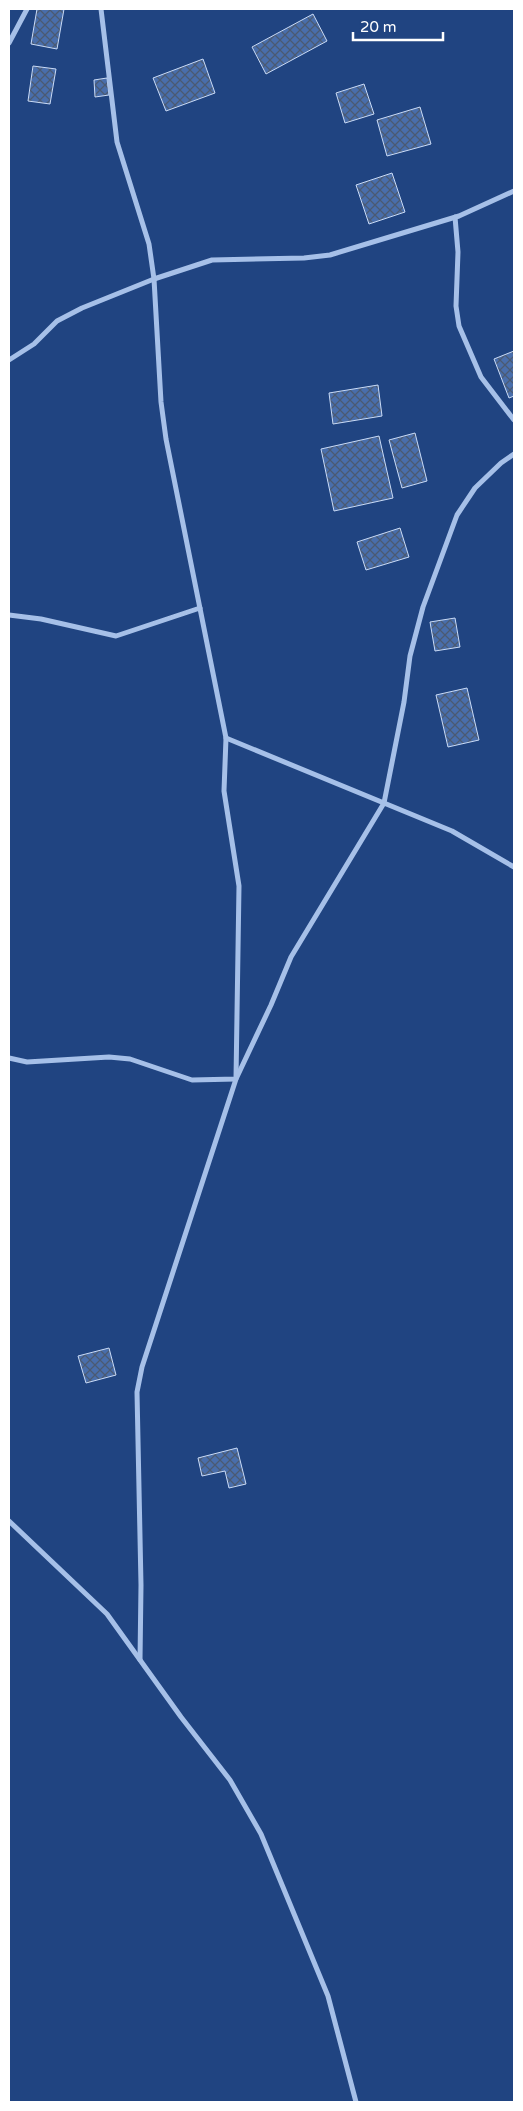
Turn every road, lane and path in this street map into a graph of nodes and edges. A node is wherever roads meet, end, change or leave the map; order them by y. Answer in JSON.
{"nodes":[{"id":1,"x":27,"y":9,"type":"edge"},
{"id":2,"x":101,"y":9,"type":"edge"},
{"id":3,"x":9,"y":43,"type":"edge"},
{"id":4,"x":514,"y":191,"type":"edge"},
{"id":5,"x":455,"y":217,"type":"junction"},
{"id":6,"x":154,"y":279,"type":"junction"},
{"id":7,"x":9,"y":360,"type":"edge"},
{"id":8,"x":514,"y":420,"type":"edge"},
{"id":9,"x":514,"y":454,"type":"edge"},
{"id":10,"x":200,"y":608,"type":"junction"},
{"id":11,"x":9,"y":615,"type":"edge"},
{"id":12,"x":226,"y":738,"type":"junction"},
{"id":13,"x":384,"y":803,"type":"junction"},
{"id":14,"x":514,"y":867,"type":"edge"},
{"id":15,"x":9,"y":1058,"type":"edge"},
{"id":16,"x":236,"y":1078,"type":"junction"},
{"id":17,"x":9,"y":1521,"type":"edge"},
{"id":18,"x":140,"y":1660,"type":"junction"},
{"id":19,"x":356,"y":2102,"type":"edge"}],
"edges":[{"from":1,"to":3,"type":"street"},
{"from":2,"to":6,"type":"street"},
{"from":4,"to":5,"type":"street"},
{"from":5,"to":6,"type":"street"},
{"from":5,"to":8,"type":"street"},
{"from":6,"to":7,"type":"street"},
{"from":6,"to":10,"type":"street"},
{"from":9,"to":13,"type":"street"},
{"from":10,"to":11,"type":"street"},
{"from":10,"to":12,"type":"street"},
{"from":12,"to":13,"type":"street"},
{"from":12,"to":16,"type":"street"},
{"from":13,"to":14,"type":"street"},
{"from":13,"to":16,"type":"street"},
{"from":15,"to":16,"type":"street"},
{"from":16,"to":18,"type":"street"},
{"from":17,"to":18,"type":"street"},
{"from":18,"to":19,"type":"street"}]}
